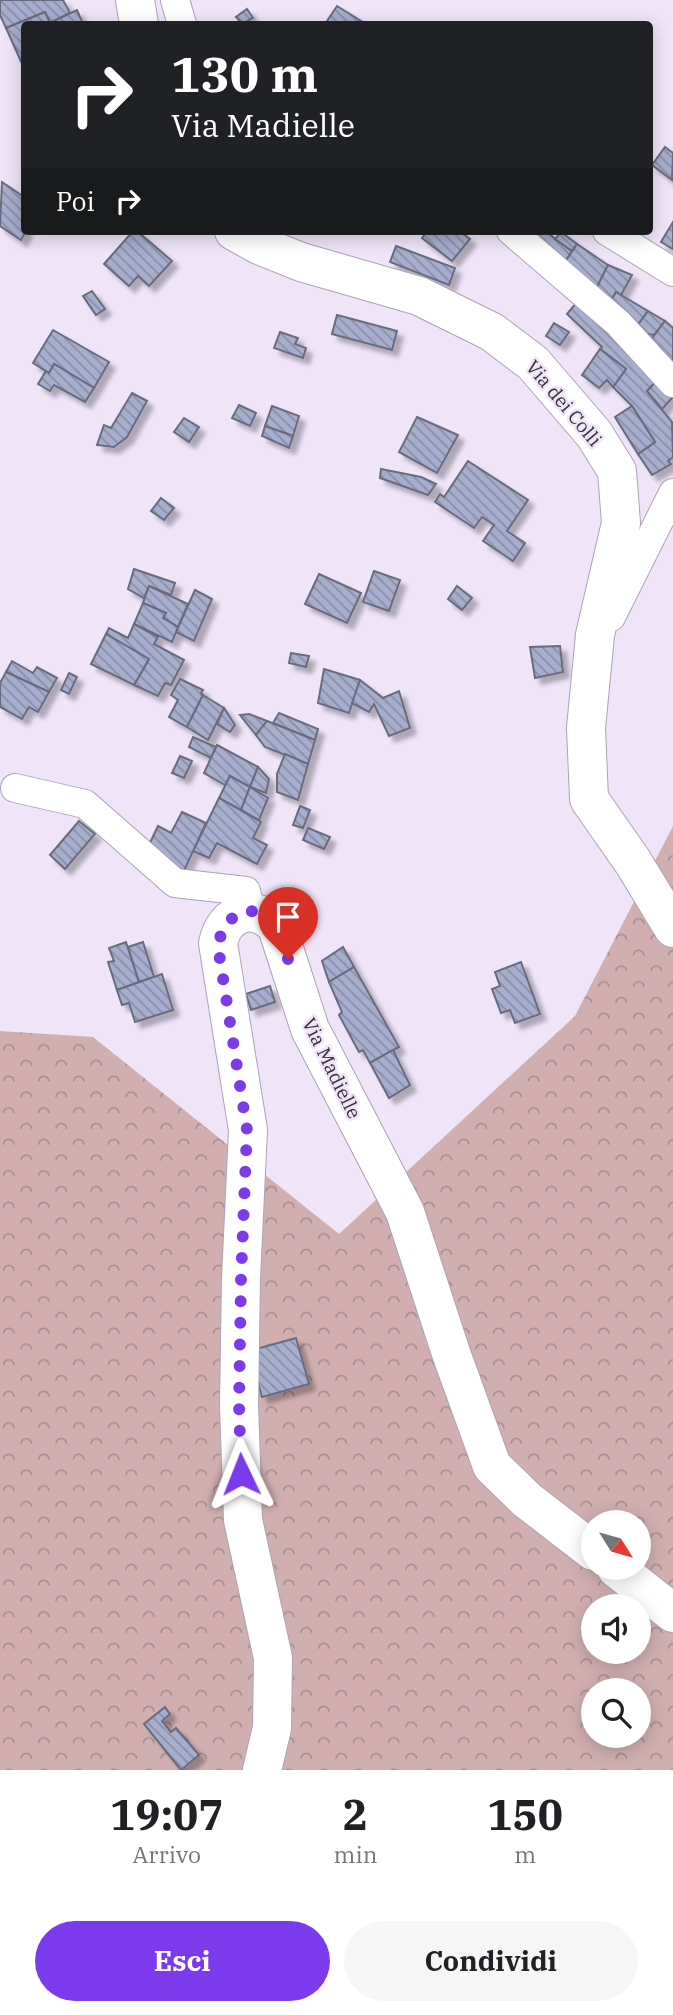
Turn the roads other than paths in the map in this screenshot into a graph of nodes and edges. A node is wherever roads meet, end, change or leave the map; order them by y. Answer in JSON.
{"nodes":[{"id":1,"x":135,"y":0,"type":"edge"},
{"id":2,"x":174,"y":0,"type":"edge"},
{"id":3,"x":138,"y":21,"type":"edge"},
{"id":4,"x":181,"y":21,"type":"edge"},
{"id":5,"x":242,"y":235,"type":"edge"},
{"id":6,"x":517,"y":235,"type":"edge"},
{"id":7,"x":613,"y":235,"type":"edge"},
{"id":8,"x":673,"y":272,"type":"edge"},
{"id":9,"x":673,"y":383,"type":"edge"},
{"id":10,"x":673,"y":493,"type":"edge"},
{"id":11,"x":594,"y":635,"type":"junction"},
{"id":12,"x":15,"y":788,"type":"dead end"},
{"id":13,"x":251,"y":912,"type":"junction"},
{"id":14,"x":673,"y":929,"type":"edge"},
{"id":15,"x":581,"y":1542,"type":"edge"},
{"id":16,"x":631,"y":1580,"type":"edge"},
{"id":17,"x":673,"y":1614,"type":"edge"},
{"id":18,"x":262,"y":1770,"type":"edge"}],
"edges":[{"from":1,"to":3,"type":"street"},
{"from":2,"to":4,"type":"street"},
{"from":5,"to":11,"type":"street","name":"Via dei Colli"},
{"from":6,"to":9,"type":"street"},
{"from":7,"to":8,"type":"street"},
{"from":10,"to":11,"type":"street"},
{"from":11,"to":14,"type":"street","name":"Via dei Colli"},
{"from":12,"to":13,"type":"street"},
{"from":13,"to":15,"type":"street","name":"Via Madielle"},
{"from":13,"to":18,"type":"street"},
{"from":16,"to":17,"type":"street"}]}
